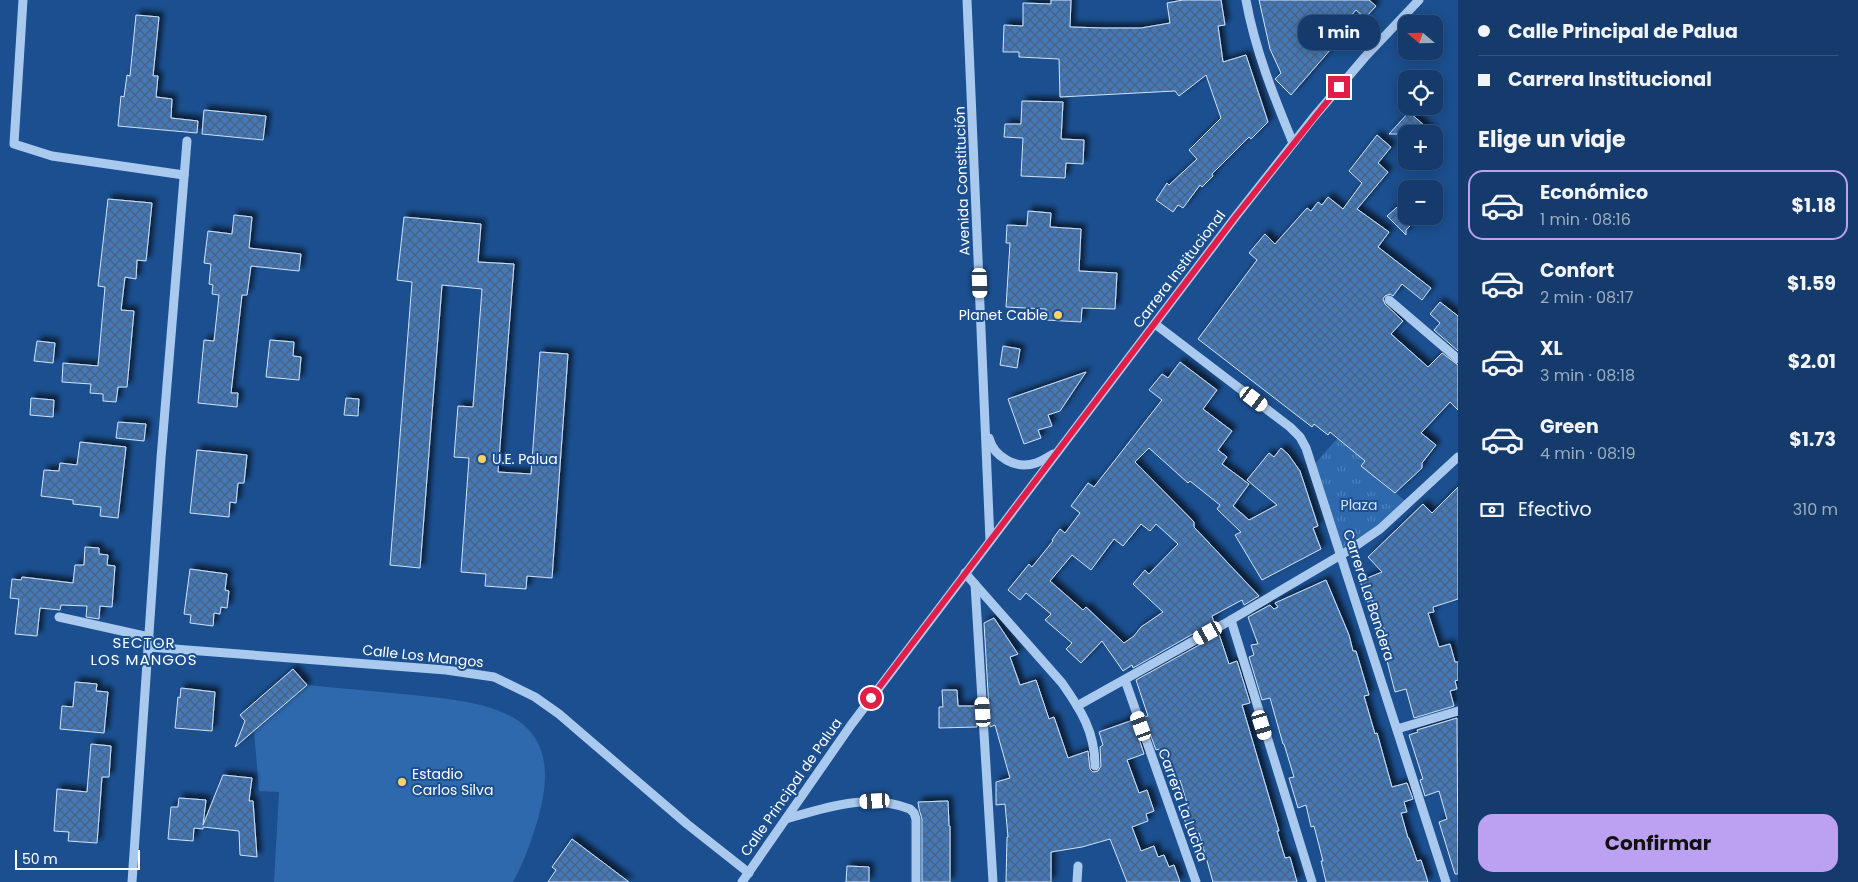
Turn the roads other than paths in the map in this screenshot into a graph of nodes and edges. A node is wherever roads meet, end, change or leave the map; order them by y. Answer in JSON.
{"nodes":[{"id":1,"x":23,"y":0,"type":"edge"},
{"id":2,"x":967,"y":0,"type":"edge"},
{"id":3,"x":1246,"y":0,"type":"edge"},
{"id":4,"x":1420,"y":0,"type":"edge"},
{"id":5,"x":187,"y":141,"type":"dead end"},
{"id":6,"x":1293,"y":143,"type":"junction"},
{"id":7,"x":184,"y":175,"type":"junction"},
{"id":8,"x":1389,"y":300,"type":"dead end"},
{"id":9,"x":1154,"y":324,"type":"junction"},
{"id":10,"x":1458,"y":359,"type":"edge"},
{"id":11,"x":986,"y":427,"type":"junction"},
{"id":12,"x":1058,"y":451,"type":"junction"},
{"id":13,"x":1458,"y":457,"type":"edge"},
{"id":14,"x":990,"y":541,"type":"junction"},
{"id":15,"x":1342,"y":555,"type":"junction"},
{"id":16,"x":965,"y":573,"type":"junction"},
{"id":17,"x":975,"y":584,"type":"junction"},
{"id":18,"x":59,"y":617,"type":"dead end"},
{"id":19,"x":1231,"y":620,"type":"junction"},
{"id":20,"x":148,"y":637,"type":"junction"},
{"id":21,"x":148,"y":647,"type":"junction"},
{"id":22,"x":1125,"y":680,"type":"junction"},
{"id":23,"x":1077,"y":706,"type":"junction"},
{"id":24,"x":1458,"y":710,"type":"edge"},
{"id":25,"x":1397,"y":729,"type":"junction"},
{"id":26,"x":1095,"y":766,"type":"dead end"},
{"id":27,"x":786,"y":819,"type":"junction"},
{"id":28,"x":1078,"y":866,"type":"dead end"},
{"id":29,"x":749,"y":873,"type":"junction"},
{"id":30,"x":132,"y":882,"type":"edge"},
{"id":31,"x":742,"y":882,"type":"edge"},
{"id":32,"x":916,"y":882,"type":"edge"},
{"id":33,"x":993,"y":882,"type":"edge"},
{"id":34,"x":1077,"y":882,"type":"edge"},
{"id":35,"x":1196,"y":882,"type":"edge"},
{"id":36,"x":1312,"y":882,"type":"edge"},
{"id":37,"x":1446,"y":882,"type":"edge"}],
"edges":[{"from":1,"to":7,"type":"street"},
{"from":2,"to":11,"type":"street","name":"Avenida Constitución"},
{"from":3,"to":6,"type":"street"},
{"from":4,"to":6,"type":"street","name":"Carrera Institucional"},
{"from":5,"to":7,"type":"street"},
{"from":6,"to":9,"type":"street","name":"Carrera Institucional"},
{"from":7,"to":20,"type":"street"},
{"from":8,"to":10,"type":"street"},
{"from":9,"to":12,"type":"street","name":"Carrera Institucional"},
{"from":9,"to":15,"type":"street","name":"Carrera La Bandera"},
{"from":11,"to":12,"type":"street"},
{"from":11,"to":14,"type":"street","name":"Avenida Constitución"},
{"from":12,"to":14,"type":"street","name":"Carrera Institucional"},
{"from":13,"to":15,"type":"street"},
{"from":14,"to":16,"type":"street","name":"Calle Principal de Palua"},
{"from":15,"to":19,"type":"street"},
{"from":15,"to":25,"type":"street","name":"Carrera La Bandera"},
{"from":16,"to":17,"type":"street"},
{"from":16,"to":27,"type":"street","name":"Calle Principal de Palua"},
{"from":17,"to":23,"type":"street"},
{"from":17,"to":33,"type":"street"},
{"from":18,"to":20,"type":"street"},
{"from":19,"to":22,"type":"street"},
{"from":19,"to":36,"type":"street"},
{"from":20,"to":21,"type":"street"},
{"from":21,"to":29,"type":"street","name":"Calle Los Mangos"},
{"from":21,"to":30,"type":"street"},
{"from":22,"to":23,"type":"street"},
{"from":22,"to":35,"type":"street","name":"Carrera La Lucha"},
{"from":23,"to":26,"type":"street"},
{"from":24,"to":25,"type":"street"},
{"from":25,"to":37,"type":"street","name":"Carrera La Bandera"},
{"from":27,"to":29,"type":"street","name":"Calle Principal de Palua"},
{"from":27,"to":32,"type":"street"},
{"from":28,"to":34,"type":"street"},
{"from":29,"to":31,"type":"street","name":"Calle Principal de Palua"}]}
